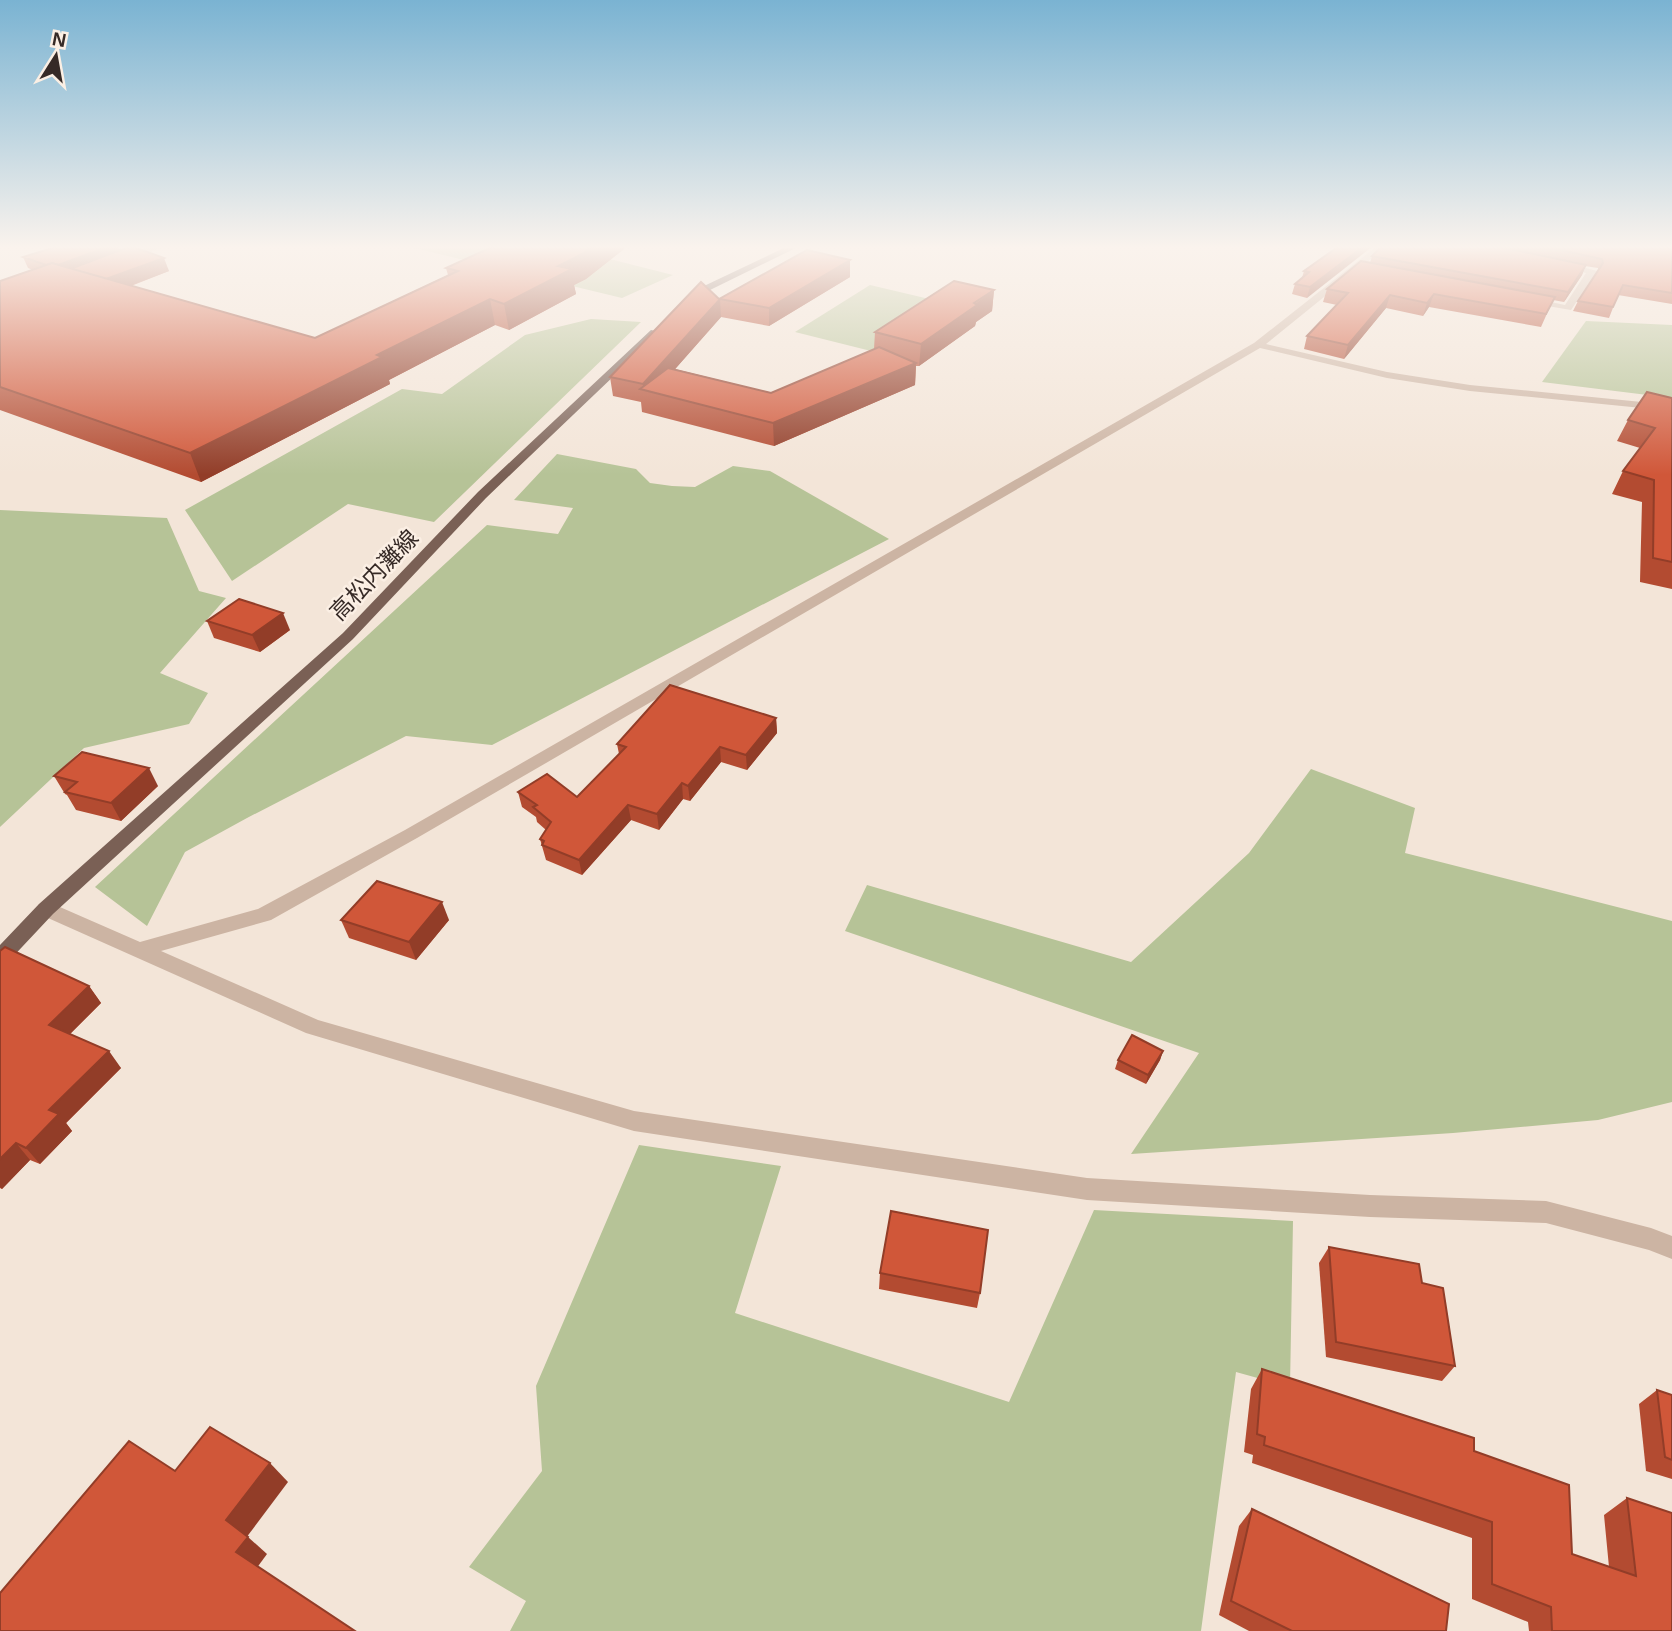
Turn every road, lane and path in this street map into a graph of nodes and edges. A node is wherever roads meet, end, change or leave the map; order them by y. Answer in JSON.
{"nodes":[{"id":1,"x":666,"y":322,"type":"edge"},
{"id":2,"x":1287,"y":322,"type":"edge"},
{"id":3,"x":1258,"y":345,"type":"junction"},
{"id":4,"x":1672,"y":408,"type":"edge"},
{"id":5,"x":46,"y":909,"type":"junction"},
{"id":6,"x":140,"y":950,"type":"junction"},
{"id":7,"x":0,"y":958,"type":"edge"},
{"id":8,"x":1672,"y":1248,"type":"edge"}],
"edges":[{"from":1,"to":5,"type":"main road","name":"高松内灘線"},
{"from":2,"to":3,"type":"street"},
{"from":3,"to":4,"type":"street"},
{"from":3,"to":6,"type":"street"},
{"from":5,"to":6,"type":"street"},
{"from":5,"to":7,"type":"main road","name":"高松内灘線"},
{"from":6,"to":8,"type":"street"}]}
